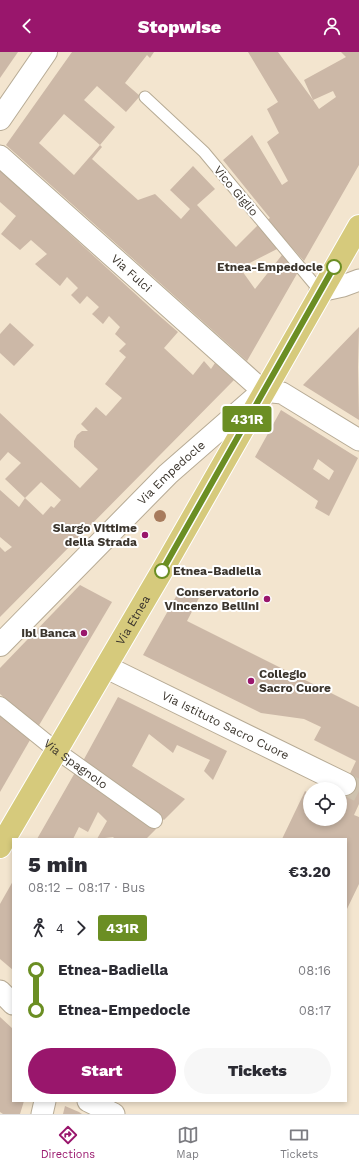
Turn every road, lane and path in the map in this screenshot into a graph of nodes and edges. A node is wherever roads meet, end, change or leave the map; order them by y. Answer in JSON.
{"nodes":[{"id":1,"x":46,"y":52,"type":"edge"},
{"id":2,"x":145,"y":97,"type":"dead end"},
{"id":3,"x":0,"y":119,"type":"edge"},
{"id":4,"x":0,"y":156,"type":"edge"},
{"id":5,"x":359,"y":226,"type":"edge"},
{"id":6,"x":359,"y":280,"type":"edge"},
{"id":7,"x":320,"y":291,"type":"junction"},
{"id":8,"x":263,"y":391,"type":"junction"},
{"id":9,"x":359,"y":440,"type":"edge"},
{"id":10,"x":0,"y":645,"type":"edge"},
{"id":11,"x":106,"y":667,"type":"junction"},
{"id":12,"x":0,"y":705,"type":"edge"},
{"id":13,"x":57,"y":751,"type":"junction"},
{"id":14,"x":341,"y":782,"type":"tunnel mouth"},
{"id":15,"x":154,"y":820,"type":"dead end"},
{"id":16,"x":0,"y":848,"type":"edge"},
{"id":17,"x":0,"y":991,"type":"edge"},
{"id":18,"x":12,"y":1003,"type":"edge"},
{"id":19,"x":45,"y":1102,"type":"edge"},
{"id":20,"x":90,"y":1102,"type":"edge"},
{"id":21,"x":42,"y":1114,"type":"edge"},
{"id":22,"x":114,"y":1114,"type":"edge"}],
"edges":[{"from":1,"to":3,"type":"street"},
{"from":2,"to":7,"type":"lane","name":"Vico Giglio"},
{"from":4,"to":8,"type":"street","name":"Via Fulci"},
{"from":5,"to":7,"type":"main road","name":"Via Etnea"},
{"from":6,"to":7,"type":"street"},
{"from":7,"to":8,"type":"main road","name":"Via Etnea"},
{"from":8,"to":9,"type":"street"},
{"from":8,"to":10,"type":"street","name":"Via Empedocle"},
{"from":8,"to":11,"type":"main road","name":"Via Etnea"},
{"from":11,"to":13,"type":"main road","name":"Via Etnea"},
{"from":11,"to":14,"type":"street","name":"Via Istituto Sacro Cuore"},
{"from":12,"to":13,"type":"street","name":"Via Spagnolo"},
{"from":13,"to":15,"type":"street","name":"Via Spagnolo"},
{"from":13,"to":16,"type":"main road","name":"Via Etnea"},
{"from":17,"to":18,"type":"street"},
{"from":19,"to":21,"type":"street"},
{"from":20,"to":22,"type":"street"}]}
